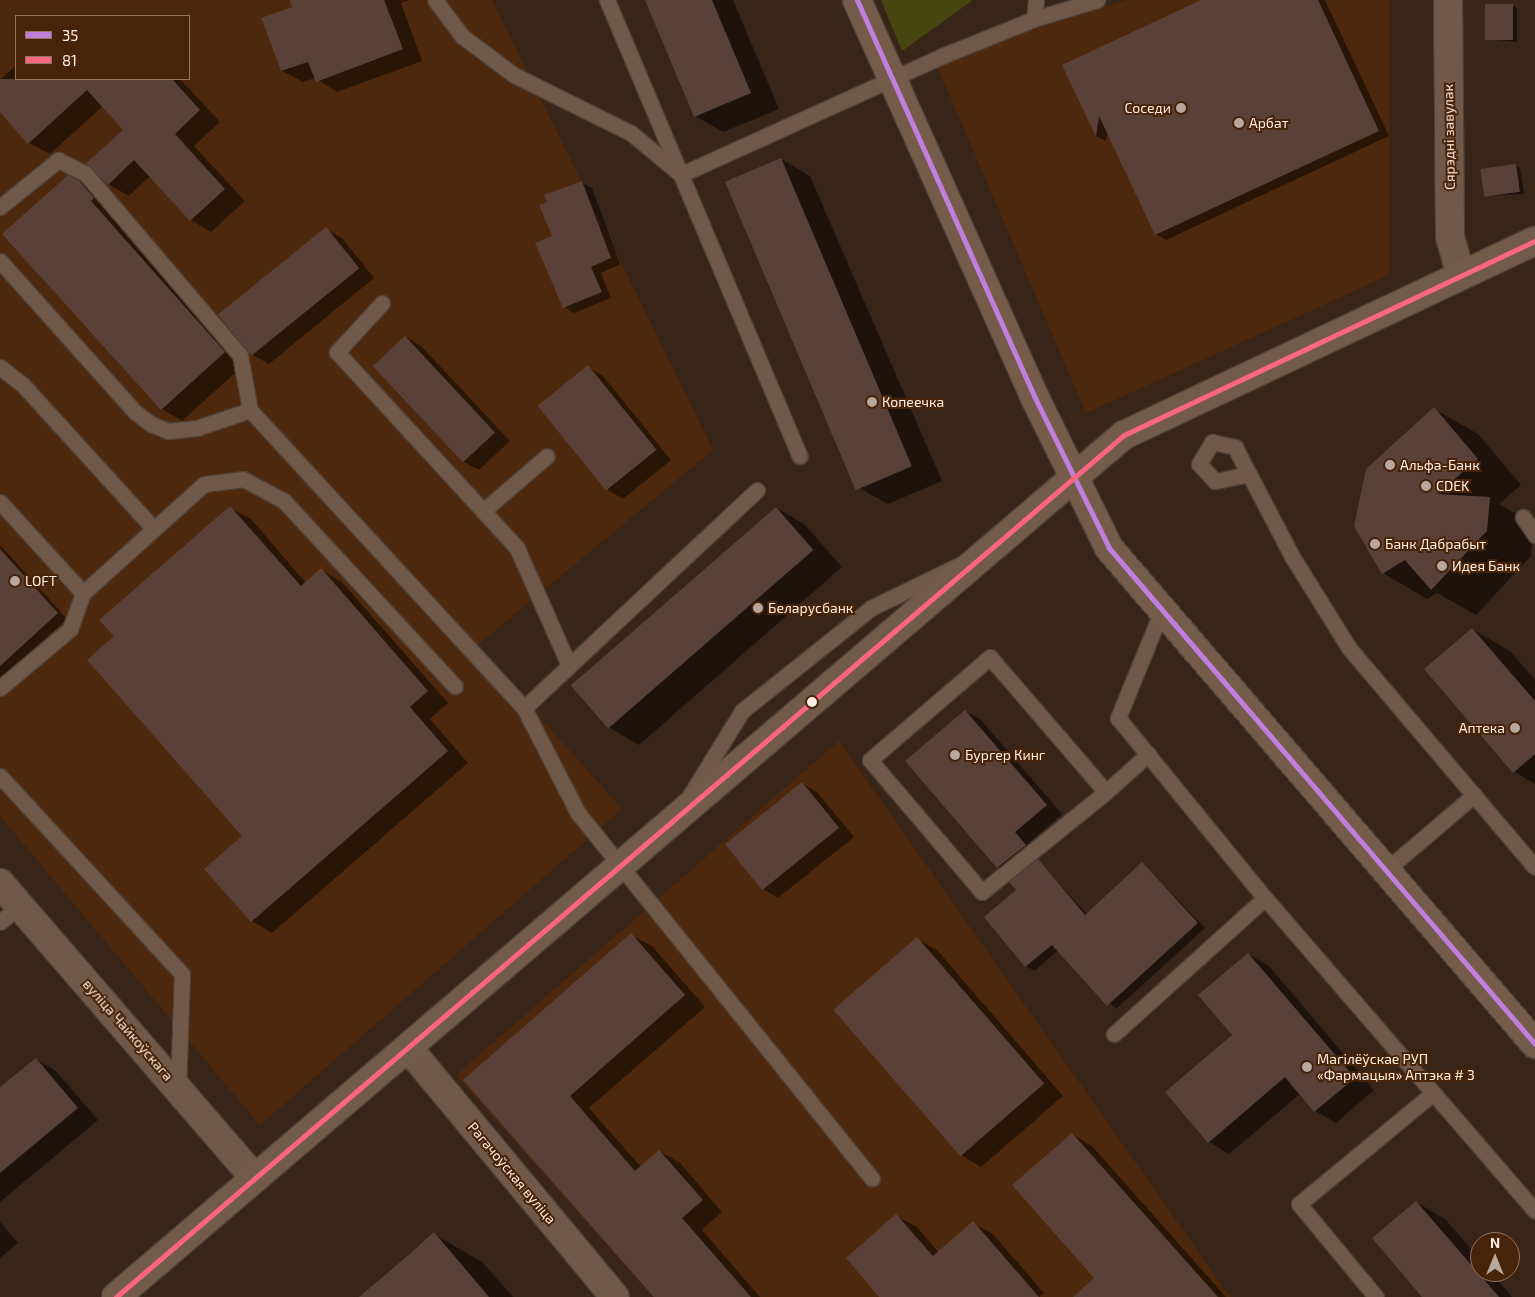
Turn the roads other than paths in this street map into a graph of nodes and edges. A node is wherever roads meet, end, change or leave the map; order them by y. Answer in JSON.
{"nodes":[{"id":1,"x":435,"y":0,"type":"edge"},
{"id":2,"x":607,"y":0,"type":"edge"},
{"id":3,"x":857,"y":0,"type":"edge"},
{"id":4,"x":1036,"y":0,"type":"edge"},
{"id":5,"x":1097,"y":0,"type":"edge"},
{"id":6,"x":1448,"y":0,"type":"edge"},
{"id":7,"x":1034,"y":19,"type":"junction"},
{"id":8,"x":892,"y":79,"type":"junction"},
{"id":9,"x":682,"y":174,"type":"junction"},
{"id":10,"x":0,"y":207,"type":"edge"},
{"id":11,"x":1535,"y":241,"type":"edge"},
{"id":12,"x":0,"y":261,"type":"edge"},
{"id":13,"x":1460,"y":273,"type":"junction"},
{"id":14,"x":382,"y":303,"type":"dead end"},
{"id":15,"x":0,"y":367,"type":"edge"},
{"id":16,"x":250,"y":410,"type":"junction"},
{"id":17,"x":547,"y":456,"type":"dead end"},
{"id":18,"x":800,"y":456,"type":"dead end"},
{"id":19,"x":1249,"y":474,"type":"dead end"},
{"id":20,"x":1072,"y":476,"type":"junction"},
{"id":21,"x":757,"y":490,"type":"dead end"},
{"id":22,"x":0,"y":502,"type":"edge"},
{"id":23,"x":483,"y":511,"type":"junction"},
{"id":24,"x":1523,"y":517,"type":"dead end"},
{"id":25,"x":153,"y":528,"type":"junction"},
{"id":26,"x":1535,"y":535,"type":"edge"},
{"id":27,"x":981,"y":554,"type":"junction"},
{"id":28,"x":83,"y":593,"type":"junction"},
{"id":29,"x":1162,"y":610,"type":"junction"},
{"id":30,"x":568,"y":663,"type":"junction"},
{"id":31,"x":455,"y":686,"type":"dead end"},
{"id":32,"x":0,"y":688,"type":"edge"},
{"id":33,"x":524,"y":708,"type":"junction"},
{"id":34,"x":1148,"y":754,"type":"junction"},
{"id":35,"x":0,"y":776,"type":"edge"},
{"id":36,"x":1106,"y":792,"type":"junction"},
{"id":37,"x":1474,"y":795,"type":"junction"},
{"id":38,"x":678,"y":814,"type":"junction"},
{"id":39,"x":1534,"y":863,"type":"edge"},
{"id":40,"x":618,"y":865,"type":"junction"},
{"id":41,"x":1386,"y":870,"type":"junction"},
{"id":42,"x":0,"y":883,"type":"edge"},
{"id":43,"x":1265,"y":898,"type":"junction"},
{"id":44,"x":10,"y":914,"type":"edge"},
{"id":45,"x":1114,"y":1034,"type":"dead end"},
{"id":46,"x":1535,"y":1044,"type":"edge"},
{"id":47,"x":410,"y":1048,"type":"junction"},
{"id":48,"x":178,"y":1088,"type":"junction"},
{"id":49,"x":1432,"y":1093,"type":"junction"},
{"id":50,"x":255,"y":1178,"type":"junction"},
{"id":51,"x":872,"y":1179,"type":"dead end"},
{"id":52,"x":1535,"y":1211,"type":"edge"},
{"id":53,"x":116,"y":1297,"type":"edge"},
{"id":54,"x":615,"y":1297,"type":"edge"},
{"id":55,"x":1376,"y":1297,"type":"edge"}],
"edges":[{"from":1,"to":9,"type":"lane"},
{"from":2,"to":9,"type":"lane"},
{"from":3,"to":8,"type":"main road"},
{"from":4,"to":7,"type":"lane"},
{"from":5,"to":7,"type":"lane"},
{"from":6,"to":13,"type":"street","name":"Сярэдні завулак"},
{"from":7,"to":8,"type":"lane"},
{"from":8,"to":9,"type":"lane"},
{"from":8,"to":20,"type":"main road"},
{"from":9,"to":18,"type":"lane"},
{"from":10,"to":16,"type":"lane"},
{"from":11,"to":13,"type":"main road"},
{"from":12,"to":16,"type":"lane"},
{"from":13,"to":20,"type":"main road"},
{"from":14,"to":23,"type":"lane"},
{"from":15,"to":25,"type":"lane"},
{"from":16,"to":33,"type":"lane"},
{"from":17,"to":23,"type":"lane"},
{"from":19,"to":37,"type":"lane"},
{"from":20,"to":27,"type":"main road"},
{"from":20,"to":29,"type":"main road"},
{"from":21,"to":30,"type":"lane"},
{"from":22,"to":28,"type":"lane"},
{"from":23,"to":30,"type":"lane"},
{"from":24,"to":26,"type":"lane"},
{"from":25,"to":28,"type":"lane"},
{"from":25,"to":31,"type":"lane"},
{"from":27,"to":38,"type":"main road"},
{"from":27,"to":38,"type":"lane"},
{"from":28,"to":32,"type":"lane"},
{"from":29,"to":34,"type":"lane"},
{"from":29,"to":41,"type":"main road"},
{"from":30,"to":33,"type":"lane"},
{"from":33,"to":40,"type":"lane"},
{"from":34,"to":36,"type":"lane"},
{"from":34,"to":43,"type":"lane"},
{"from":35,"to":48,"type":"lane"},
{"from":36,"to":36,"type":"lane"},
{"from":37,"to":39,"type":"lane"},
{"from":37,"to":41,"type":"lane"},
{"from":38,"to":40,"type":"main road"},
{"from":40,"to":47,"type":"main road"},
{"from":40,"to":51,"type":"lane"},
{"from":41,"to":46,"type":"main road"},
{"from":42,"to":44,"type":"street","name":"вуліца Чайкоўскага"},
{"from":43,"to":45,"type":"lane"},
{"from":43,"to":49,"type":"lane"},
{"from":44,"to":48,"type":"street","name":"вуліца Чайкоўскага"},
{"from":47,"to":50,"type":"main road"},
{"from":47,"to":54,"type":"street","name":"Рагачоўская вуліца"},
{"from":48,"to":50,"type":"street","name":"вуліца Чайкоўскага"},
{"from":49,"to":52,"type":"lane"},
{"from":49,"to":55,"type":"lane"},
{"from":50,"to":53,"type":"main road"}]}
